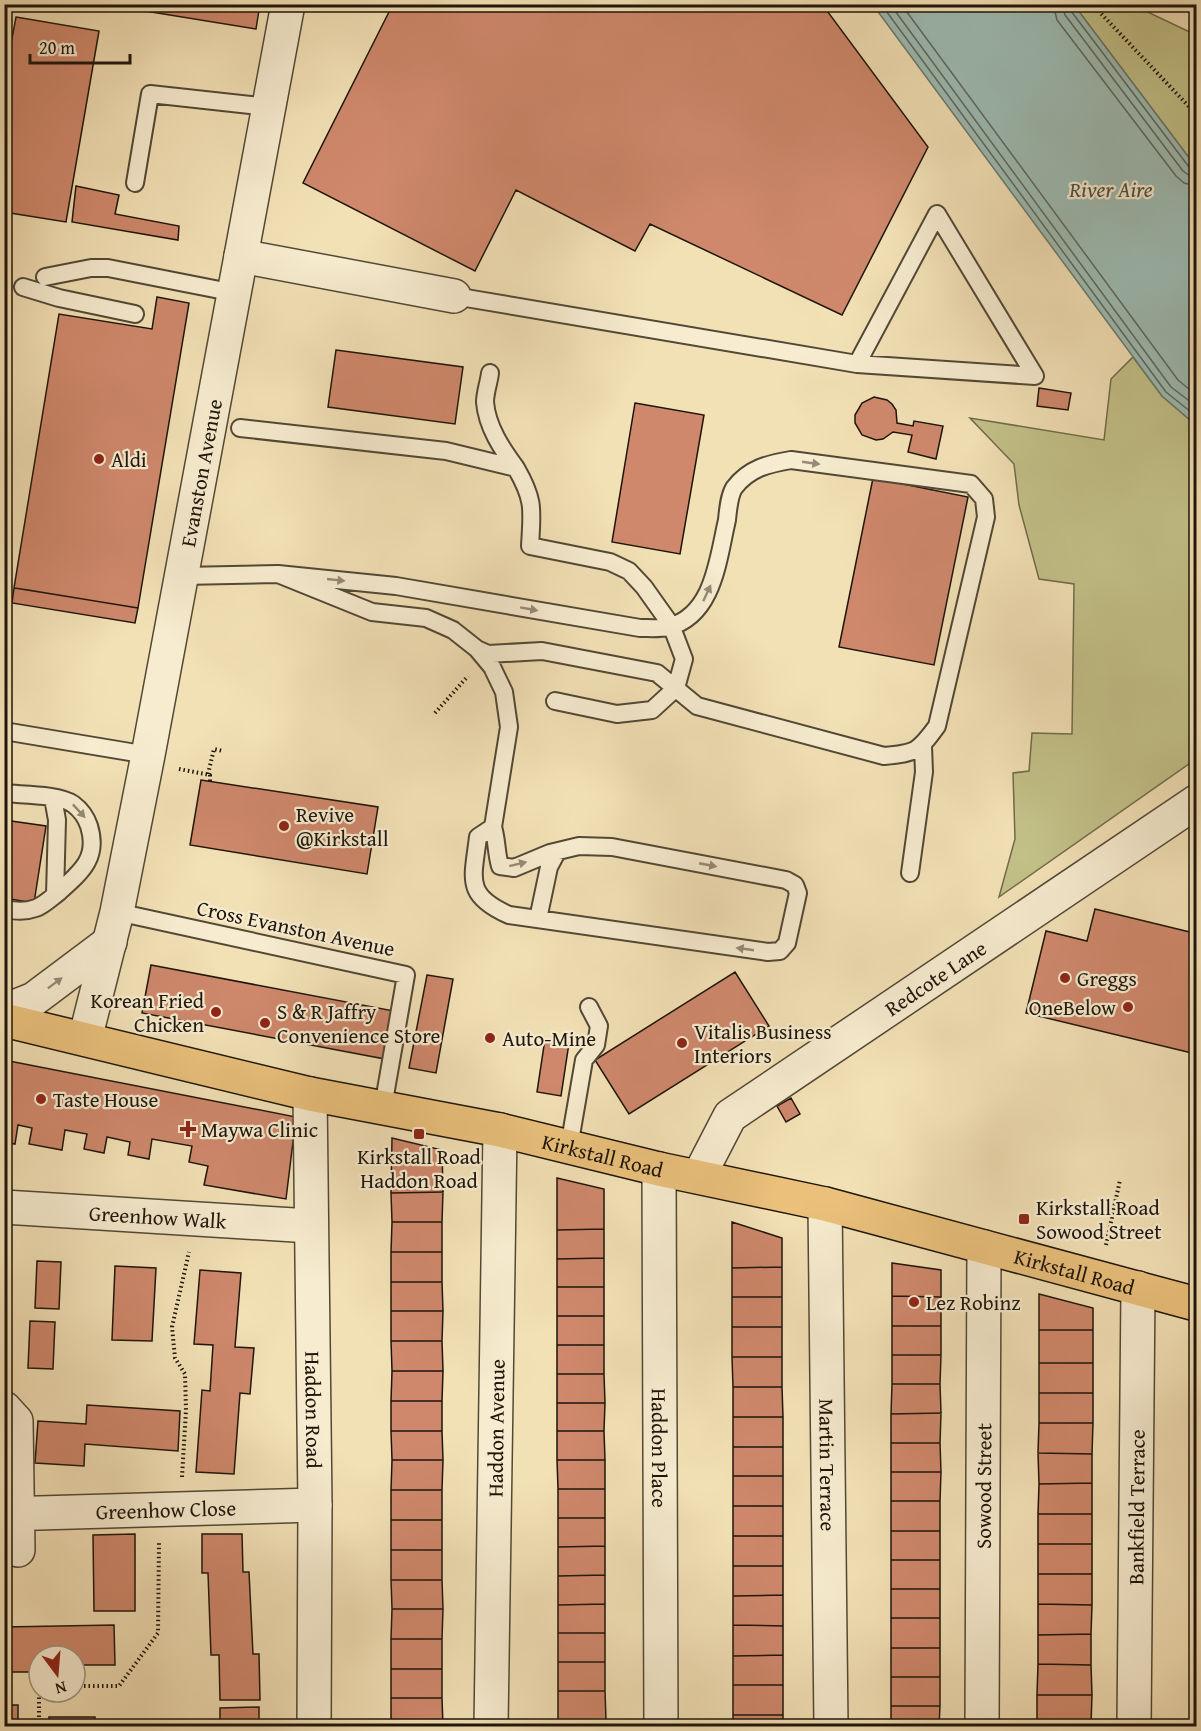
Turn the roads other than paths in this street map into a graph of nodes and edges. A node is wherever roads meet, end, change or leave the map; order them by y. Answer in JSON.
{"nodes":[{"id":1,"x":288,"y":4,"type":"edge"},
{"id":2,"x":269,"y":107,"type":"junction"},
{"id":3,"x":135,"y":183,"type":"dead end"},
{"id":4,"x":241,"y":256,"type":"junction"},
{"id":5,"x":45,"y":277,"type":"dead end"},
{"id":6,"x":23,"y":287,"type":"dead end"},
{"id":7,"x":235,"y":292,"type":"junction"},
{"id":8,"x":454,"y":296,"type":"joint"},
{"id":9,"x":135,"y":314,"type":"dead end"},
{"id":10,"x":857,"y":364,"type":"junction"},
{"id":11,"x":490,"y":373,"type":"dead end"},
{"id":12,"x":240,"y":428,"type":"dead end"},
{"id":13,"x":516,"y":468,"type":"junction"},
{"id":14,"x":278,"y":574,"type":"junction"},
{"id":15,"x":182,"y":576,"type":"junction"},
{"id":16,"x":672,"y":626,"type":"junction"},
{"id":17,"x":477,"y":649,"type":"junction"},
{"id":18,"x":676,"y":688,"type":"junction"},
{"id":19,"x":555,"y":701,"type":"dead end"},
{"id":20,"x":4,"y":731,"type":"edge"},
{"id":21,"x":922,"y":746,"type":"junction"},
{"id":22,"x":148,"y":755,"type":"junction"},
{"id":23,"x":4,"y":793,"type":"edge"},
{"id":24,"x":54,"y":798,"type":"junction"},
{"id":25,"x":1197,"y":802,"type":"edge"},
{"id":26,"x":493,"y":827,"type":"junction"},
{"id":27,"x":557,"y":852,"type":"junction"},
{"id":28,"x":910,"y":873,"type":"dead end"},
{"id":29,"x":55,"y":896,"type":"junction"},
{"id":30,"x":4,"y":909,"type":"edge"},
{"id":31,"x":538,"y":919,"type":"junction"},
{"id":32,"x":113,"y":927,"type":"junction"},
{"id":33,"x":589,"y":1006,"type":"dead end"},
{"id":34,"x":4,"y":1011,"type":"edge"},
{"id":35,"x":4,"y":1020,"type":"edge"},
{"id":36,"x":85,"y":1039,"type":"junction"},
{"id":37,"x":310,"y":1094,"type":"junction"},
{"id":38,"x":383,"y":1107,"type":"junction"},
{"id":39,"x":500,"y":1130,"type":"junction"},
{"id":40,"x":569,"y":1147,"type":"junction"},
{"id":41,"x":659,"y":1169,"type":"junction"},
{"id":42,"x":699,"y":1176,"type":"junction"},
{"id":43,"x":825,"y":1204,"type":"junction"},
{"id":44,"x":4,"y":1207,"type":"edge"},
{"id":45,"x":311,"y":1226,"type":"junction"},
{"id":46,"x":984,"y":1247,"type":"junction"},
{"id":47,"x":1138,"y":1288,"type":"junction"},
{"id":48,"x":1197,"y":1304,"type":"edge"},
{"id":49,"x":4,"y":1408,"type":"edge"},
{"id":50,"x":315,"y":1505,"type":"junction"},
{"id":51,"x":11,"y":1515,"type":"edge"},
{"id":52,"x":18,"y":1550,"type":"dead end"},
{"id":53,"x":314,"y":1726,"type":"edge"},
{"id":54,"x":491,"y":1726,"type":"edge"},
{"id":55,"x":661,"y":1726,"type":"edge"},
{"id":56,"x":831,"y":1726,"type":"edge"},
{"id":57,"x":982,"y":1726,"type":"edge"},
{"id":58,"x":1134,"y":1726,"type":"edge"}],
"edges":[{"from":1,"to":2,"type":"street","name":"Evanston Avenue"},
{"from":2,"to":3,"type":"lane"},
{"from":2,"to":4,"type":"street","name":"Evanston Avenue"},
{"from":4,"to":7,"type":"street","name":"Evanston Avenue"},
{"from":4,"to":8,"type":"street"},
{"from":5,"to":7,"type":"lane"},
{"from":6,"to":9,"type":"lane"},
{"from":7,"to":15,"type":"street","name":"Evanston Avenue"},
{"from":8,"to":10,"type":"lane"},
{"from":10,"to":10,"type":"lane"},
{"from":11,"to":13,"type":"lane"},
{"from":12,"to":13,"type":"lane"},
{"from":13,"to":16,"type":"lane"},
{"from":14,"to":15,"type":"lane"},
{"from":14,"to":16,"type":"lane","one_way":true},
{"from":14,"to":17,"type":"lane"},
{"from":15,"to":22,"type":"street","name":"Evanston Avenue"},
{"from":16,"to":18,"type":"lane"},
{"from":16,"to":21,"type":"lane","one_way":true},
{"from":17,"to":18,"type":"lane"},
{"from":17,"to":26,"type":"lane"},
{"from":18,"to":19,"type":"lane"},
{"from":18,"to":21,"type":"lane"},
{"from":20,"to":22,"type":"lane"},
{"from":21,"to":28,"type":"lane"},
{"from":22,"to":32,"type":"street","name":"Evanston Avenue"},
{"from":23,"to":24,"type":"lane"},
{"from":24,"to":29,"type":"lane"},
{"from":24,"to":29,"type":"lane","one_way":true},
{"from":25,"to":42,"type":"street","name":"Redcote Lane"},
{"from":26,"to":27,"type":"lane","one_way":true},
{"from":26,"to":31,"type":"lane"},
{"from":27,"to":31,"type":"lane"},
{"from":27,"to":31,"type":"lane","one_way":true},
{"from":29,"to":30,"type":"lane"},
{"from":34,"to":32,"type":"street","one_way":true},
{"from":32,"to":36,"type":"street","name":"Evanston Avenue"},
{"from":32,"to":38,"type":"lane","name":"Cross Evanston Avenue"},
{"from":33,"to":40,"type":"lane"},
{"from":35,"to":36,"type":"main road","name":"Kirkstall Road"},
{"from":36,"to":37,"type":"main road","name":"Kirkstall Road"},
{"from":37,"to":38,"type":"main road","name":"Kirkstall Road"},
{"from":37,"to":45,"type":"street","name":"Haddon Road"},
{"from":38,"to":39,"type":"main road","name":"Kirkstall Road"},
{"from":39,"to":40,"type":"main road","name":"Kirkstall Road"},
{"from":39,"to":54,"type":"street","name":"Haddon Avenue"},
{"from":40,"to":41,"type":"main road","name":"Kirkstall Road"},
{"from":41,"to":42,"type":"main road","name":"Kirkstall Road"},
{"from":41,"to":55,"type":"street","name":"Haddon Place"},
{"from":42,"to":43,"type":"main road","name":"Kirkstall Road"},
{"from":43,"to":46,"type":"main road","name":"Kirkstall Road"},
{"from":43,"to":56,"type":"street","name":"Martin Terrace"},
{"from":44,"to":45,"type":"street","name":"Greenhow Walk"},
{"from":45,"to":50,"type":"street","name":"Haddon Road"},
{"from":46,"to":47,"type":"main road","name":"Kirkstall Road"},
{"from":46,"to":57,"type":"street","name":"Sowood Street"},
{"from":47,"to":48,"type":"main road","name":"Kirkstall Road"},
{"from":47,"to":58,"type":"street","name":"Bankfield Terrace"},
{"from":49,"to":51,"type":"street"},
{"from":50,"to":51,"type":"street","name":"Greenhow Close"},
{"from":50,"to":53,"type":"street","name":"Haddon Road"},
{"from":51,"to":52,"type":"street"}]}
